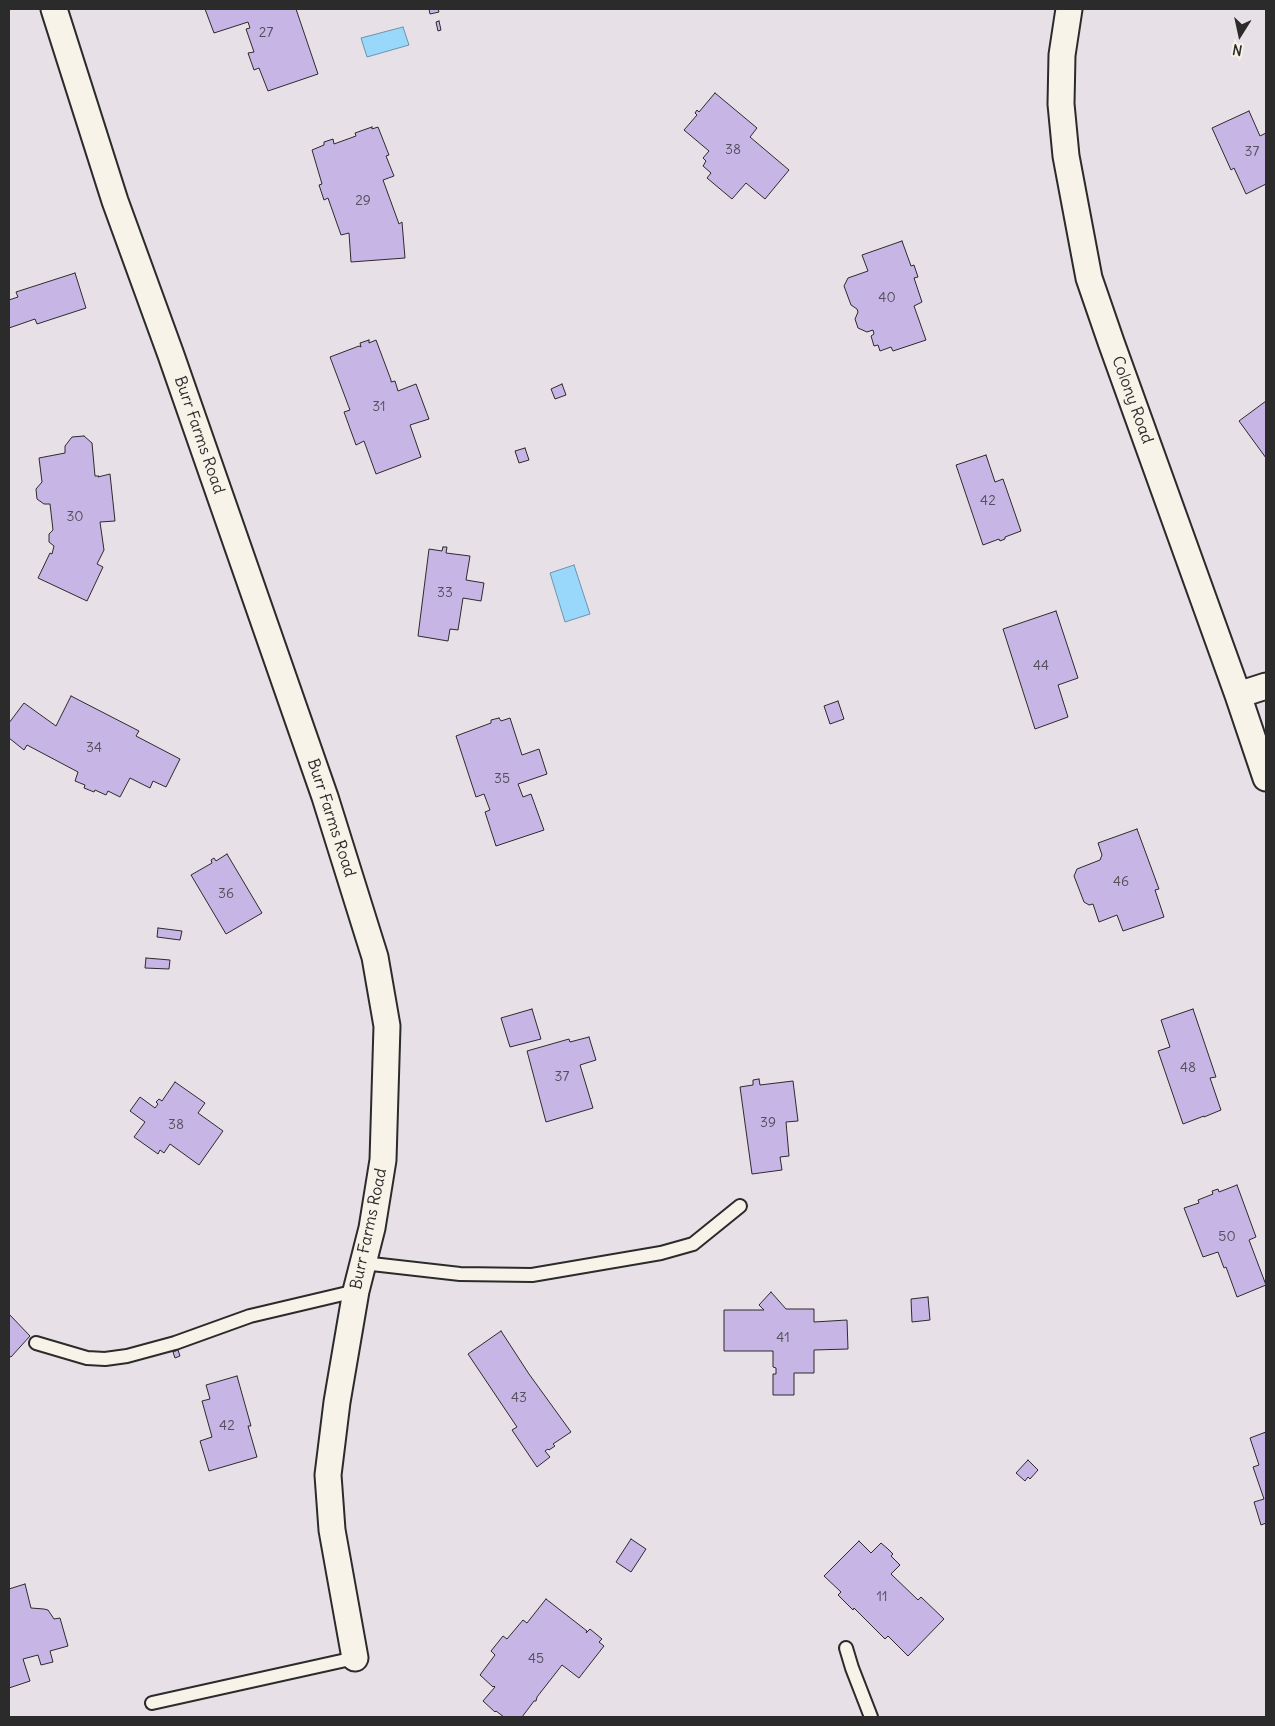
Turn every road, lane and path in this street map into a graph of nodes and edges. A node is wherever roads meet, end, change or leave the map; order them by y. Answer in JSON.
{"nodes":[{"id":1,"x":54,"y":9,"type":"edge"},
{"id":2,"x":1069,"y":9,"type":"edge"},
{"id":3,"x":1266,"y":686,"type":"edge"},
{"id":4,"x":1238,"y":695,"type":"junction"},
{"id":5,"x":1266,"y":778,"type":"edge"},
{"id":6,"x":740,"y":1206,"type":"dead end"},
{"id":7,"x":363,"y":1262,"type":"junction"},
{"id":8,"x":356,"y":1291,"type":"junction"},
{"id":9,"x":36,"y":1343,"type":"dead end"},
{"id":10,"x":846,"y":1648,"type":"dead end"},
{"id":11,"x":355,"y":1658,"type":"joint"},
{"id":12,"x":152,"y":1703,"type":"dead end"},
{"id":13,"x":871,"y":1717,"type":"edge"}],
"edges":[{"from":1,"to":7,"type":"street","name":"Burr Farms Road"},
{"from":2,"to":4,"type":"street","name":"Colony Road"},
{"from":3,"to":4,"type":"street"},
{"from":4,"to":5,"type":"street","name":"Colony Road"},
{"from":6,"to":7,"type":"lane"},
{"from":7,"to":8,"type":"street","name":"Burr Farms Road"},
{"from":8,"to":9,"type":"lane"},
{"from":8,"to":11,"type":"street","name":"Burr Farms Road"},
{"from":10,"to":13,"type":"lane"},
{"from":11,"to":12,"type":"lane"}]}
